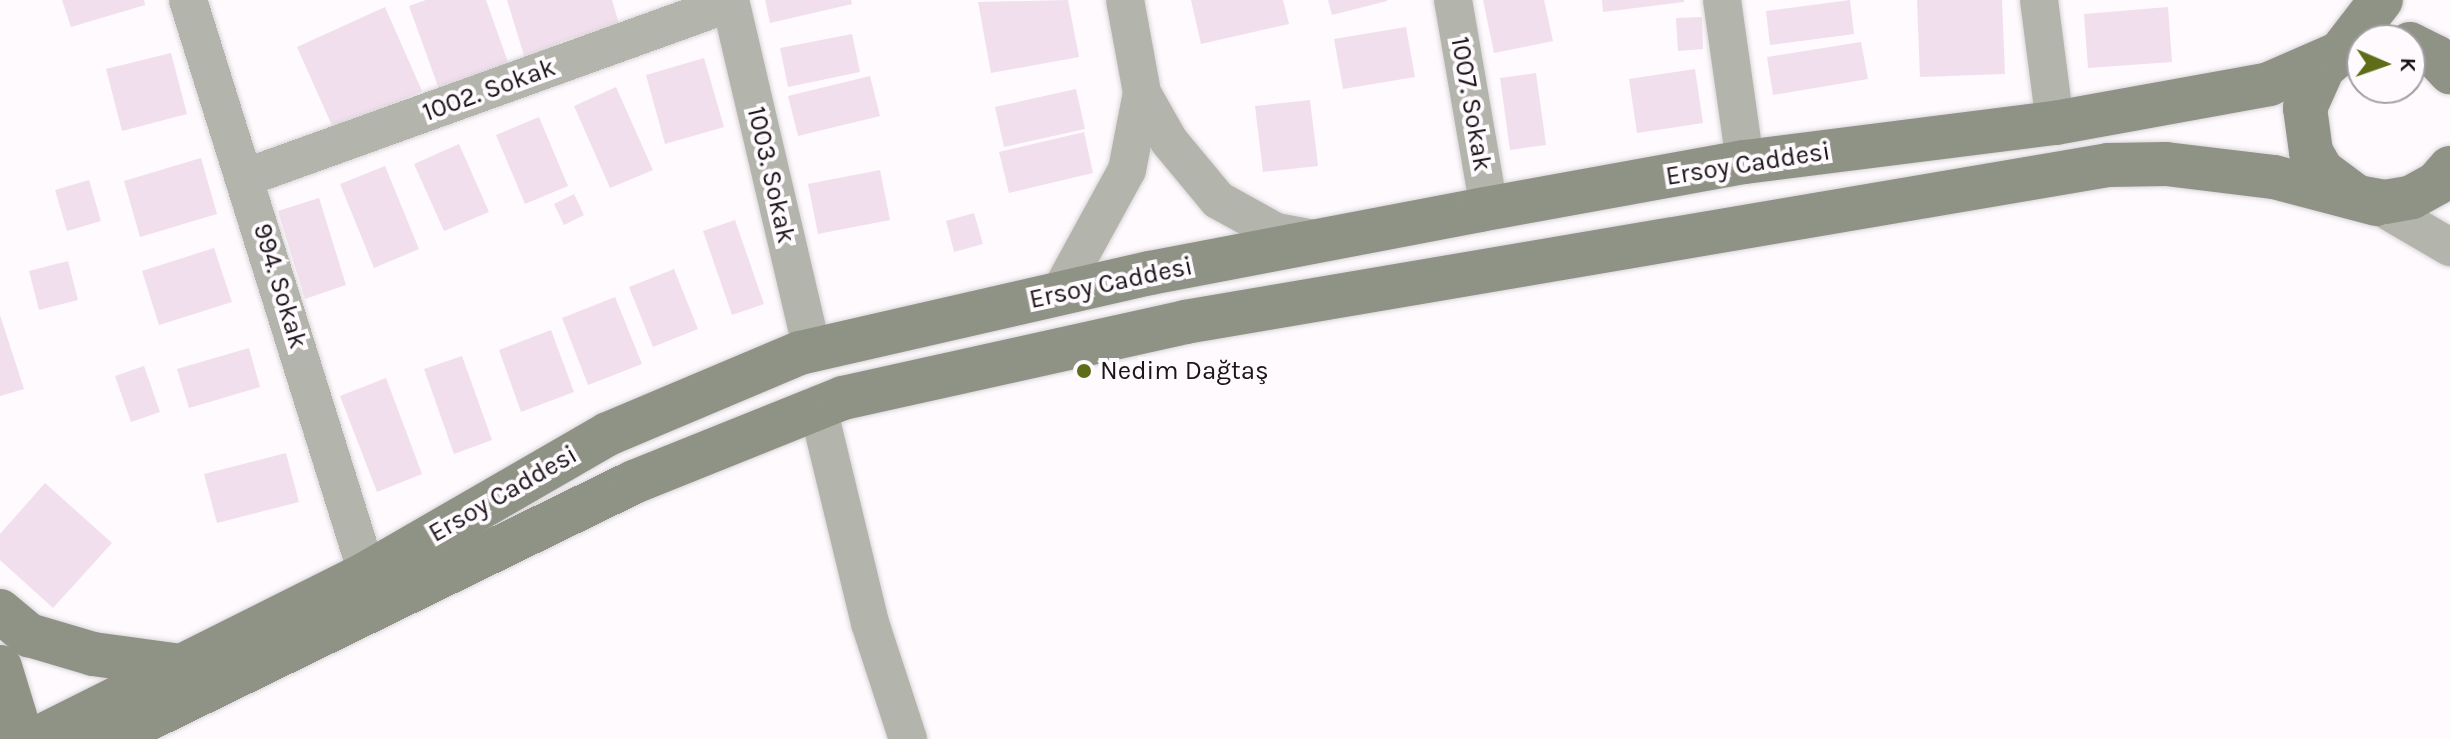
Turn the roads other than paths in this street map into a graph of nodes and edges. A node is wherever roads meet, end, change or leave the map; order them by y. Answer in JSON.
{"nodes":[{"id":1,"x":188,"y":0,"type":"edge"},
{"id":2,"x":1125,"y":0,"type":"edge"},
{"id":3,"x":1453,"y":0,"type":"edge"},
{"id":4,"x":1722,"y":0,"type":"edge"},
{"id":5,"x":2039,"y":0,"type":"edge"},
{"id":6,"x":2381,"y":0,"type":"edge"},
{"id":7,"x":730,"y":2,"type":"edge"},
{"id":8,"x":2369,"y":24,"type":"edge"},
{"id":9,"x":2346,"y":51,"type":"edge"},
{"id":10,"x":2426,"y":52,"type":"edge"},
{"id":11,"x":2346,"y":56,"type":"edge"},
{"id":12,"x":2450,"y":72,"type":"edge"},
{"id":13,"x":1142,"y":93,"type":"junction"},
{"id":14,"x":2055,"y":123,"type":"junction"},
{"id":15,"x":1745,"y":162,"type":"junction"},
{"id":16,"x":2450,"y":168,"type":"edge"},
{"id":17,"x":247,"y":177,"type":"junction"},
{"id":18,"x":2366,"y":200,"type":"junction"},
{"id":19,"x":1489,"y":209,"type":"junction"},
{"id":20,"x":1322,"y":240,"type":"junction"},
{"id":21,"x":2450,"y":247,"type":"edge"},
{"id":22,"x":1059,"y":294,"type":"junction"},
{"id":23,"x":812,"y":350,"type":"junction"},
{"id":24,"x":818,"y":408,"type":"junction"},
{"id":25,"x":367,"y":573,"type":"junction"},
{"id":26,"x":0,"y":611,"type":"edge"},
{"id":27,"x":181,"y":666,"type":"junction"},
{"id":28,"x":0,"y":667,"type":"edge"},
{"id":29,"x":22,"y":739,"type":"edge"},
{"id":30,"x":36,"y":739,"type":"edge"},
{"id":31,"x":107,"y":739,"type":"edge"},
{"id":32,"x":908,"y":739,"type":"edge"}],
"edges":[{"from":1,"to":17,"type":"street","name":"994. Sokak"},
{"from":2,"to":13,"type":"street"},
{"from":3,"to":19,"type":"street","name":"1007. Sokak"},
{"from":4,"to":15,"type":"street"},
{"from":5,"to":14,"type":"street"},
{"from":6,"to":8,"type":"main road"},
{"from":7,"to":17,"type":"street","name":"1002. Sokak"},
{"from":7,"to":23,"type":"street","name":"1003. Sokak"},
{"from":9,"to":14,"type":"main road","name":"Ersoy Caddesi"},
{"from":10,"to":12,"type":"main road"},
{"from":11,"to":18,"type":"main road"},
{"from":13,"to":20,"type":"street"},
{"from":13,"to":22,"type":"street"},
{"from":14,"to":15,"type":"main road","name":"Ersoy Caddesi"},
{"from":15,"to":19,"type":"main road","name":"Ersoy Caddesi"},
{"from":16,"to":18,"type":"main road","name":"Ersoy Caddesi"},
{"from":17,"to":25,"type":"street","name":"994. Sokak"},
{"from":18,"to":21,"type":"street"},
{"from":18,"to":24,"type":"main road","name":"Ersoy Caddesi"},
{"from":19,"to":20,"type":"main road","name":"Ersoy Caddesi"},
{"from":20,"to":22,"type":"main road","name":"Ersoy Caddesi"},
{"from":22,"to":23,"type":"main road","name":"Ersoy Caddesi"},
{"from":23,"to":25,"type":"main road","name":"Ersoy Caddesi"},
{"from":24,"to":31,"type":"main road","name":"Ersoy Caddesi"},
{"from":24,"to":32,"type":"street"},
{"from":25,"to":27,"type":"main road","name":"Ersoy Caddesi"},
{"from":26,"to":27,"type":"main road"},
{"from":27,"to":30,"type":"main road","name":"Ersoy Caddesi"},
{"from":28,"to":29,"type":"main road"}]}
